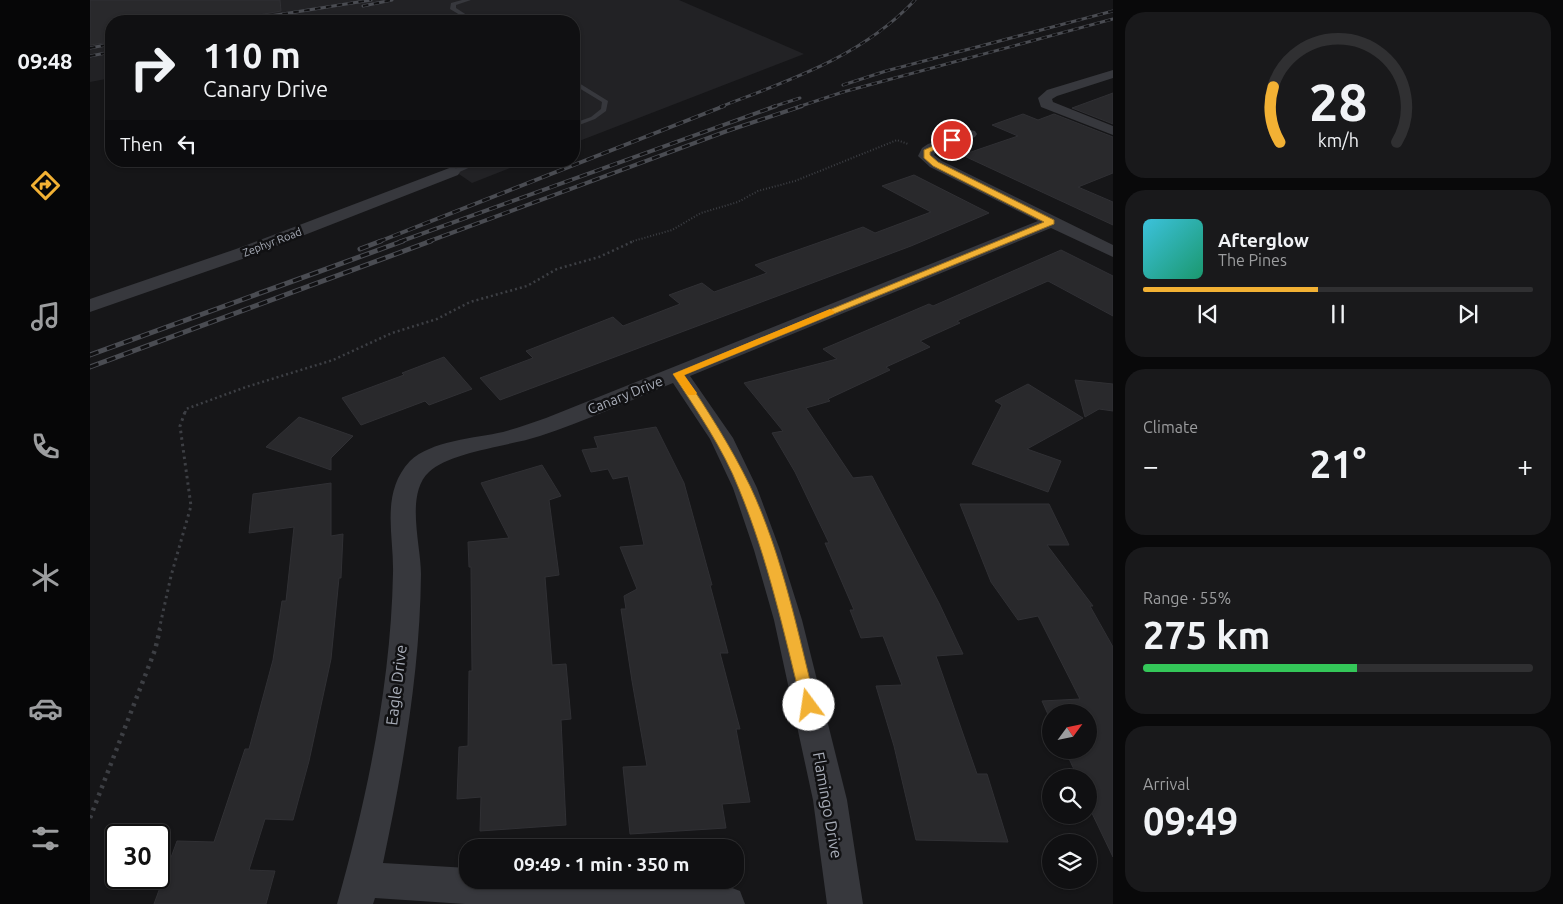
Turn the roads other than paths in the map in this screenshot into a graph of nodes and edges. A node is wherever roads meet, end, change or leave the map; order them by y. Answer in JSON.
{"nodes":[{"id":1,"x":468,"y":0,"type":"edge"},
{"id":2,"x":463,"y":15,"type":"edge"},
{"id":3,"x":1113,"y":74,"type":"edge"},
{"id":4,"x":580,"y":86,"type":"edge"},
{"id":5,"x":580,"y":123,"type":"edge"},
{"id":6,"x":1113,"y":131,"type":"edge"},
{"id":7,"x":970,"y":134,"type":"dead end"},
{"id":8,"x":465,"y":167,"type":"edge"},
{"id":9,"x":452,"y":172,"type":"joint"},
{"id":10,"x":1051,"y":222,"type":"junction"},
{"id":11,"x":1113,"y":252,"type":"edge"},
{"id":12,"x":90,"y":306,"type":"edge"},
{"id":13,"x":678,"y":374,"type":"junction"},
{"id":14,"x":419,"y":467,"type":"joint"},
{"id":15,"x":359,"y":891,"type":"edge"},
{"id":16,"x":727,"y":904,"type":"edge"},
{"id":17,"x":845,"y":904,"type":"edge"}],
"edges":[{"from":1,"to":2,"type":"lane"},
{"from":3,"to":6,"type":"street"},
{"from":4,"to":5,"type":"lane"},
{"from":7,"to":10,"type":"street"},
{"from":8,"to":9,"type":"lane"},
{"from":9,"to":12,"type":"street","name":"Zephyr Road"},
{"from":10,"to":11,"type":"street"},
{"from":10,"to":13,"type":"street","name":"Canary Drive"},
{"from":13,"to":14,"type":"street","name":"Canary Drive"},
{"from":13,"to":17,"type":"street","name":"Flamingo Drive"},
{"from":14,"to":15,"type":"street","name":"Eagle Drive"},
{"from":15,"to":16,"type":"street"}]}
